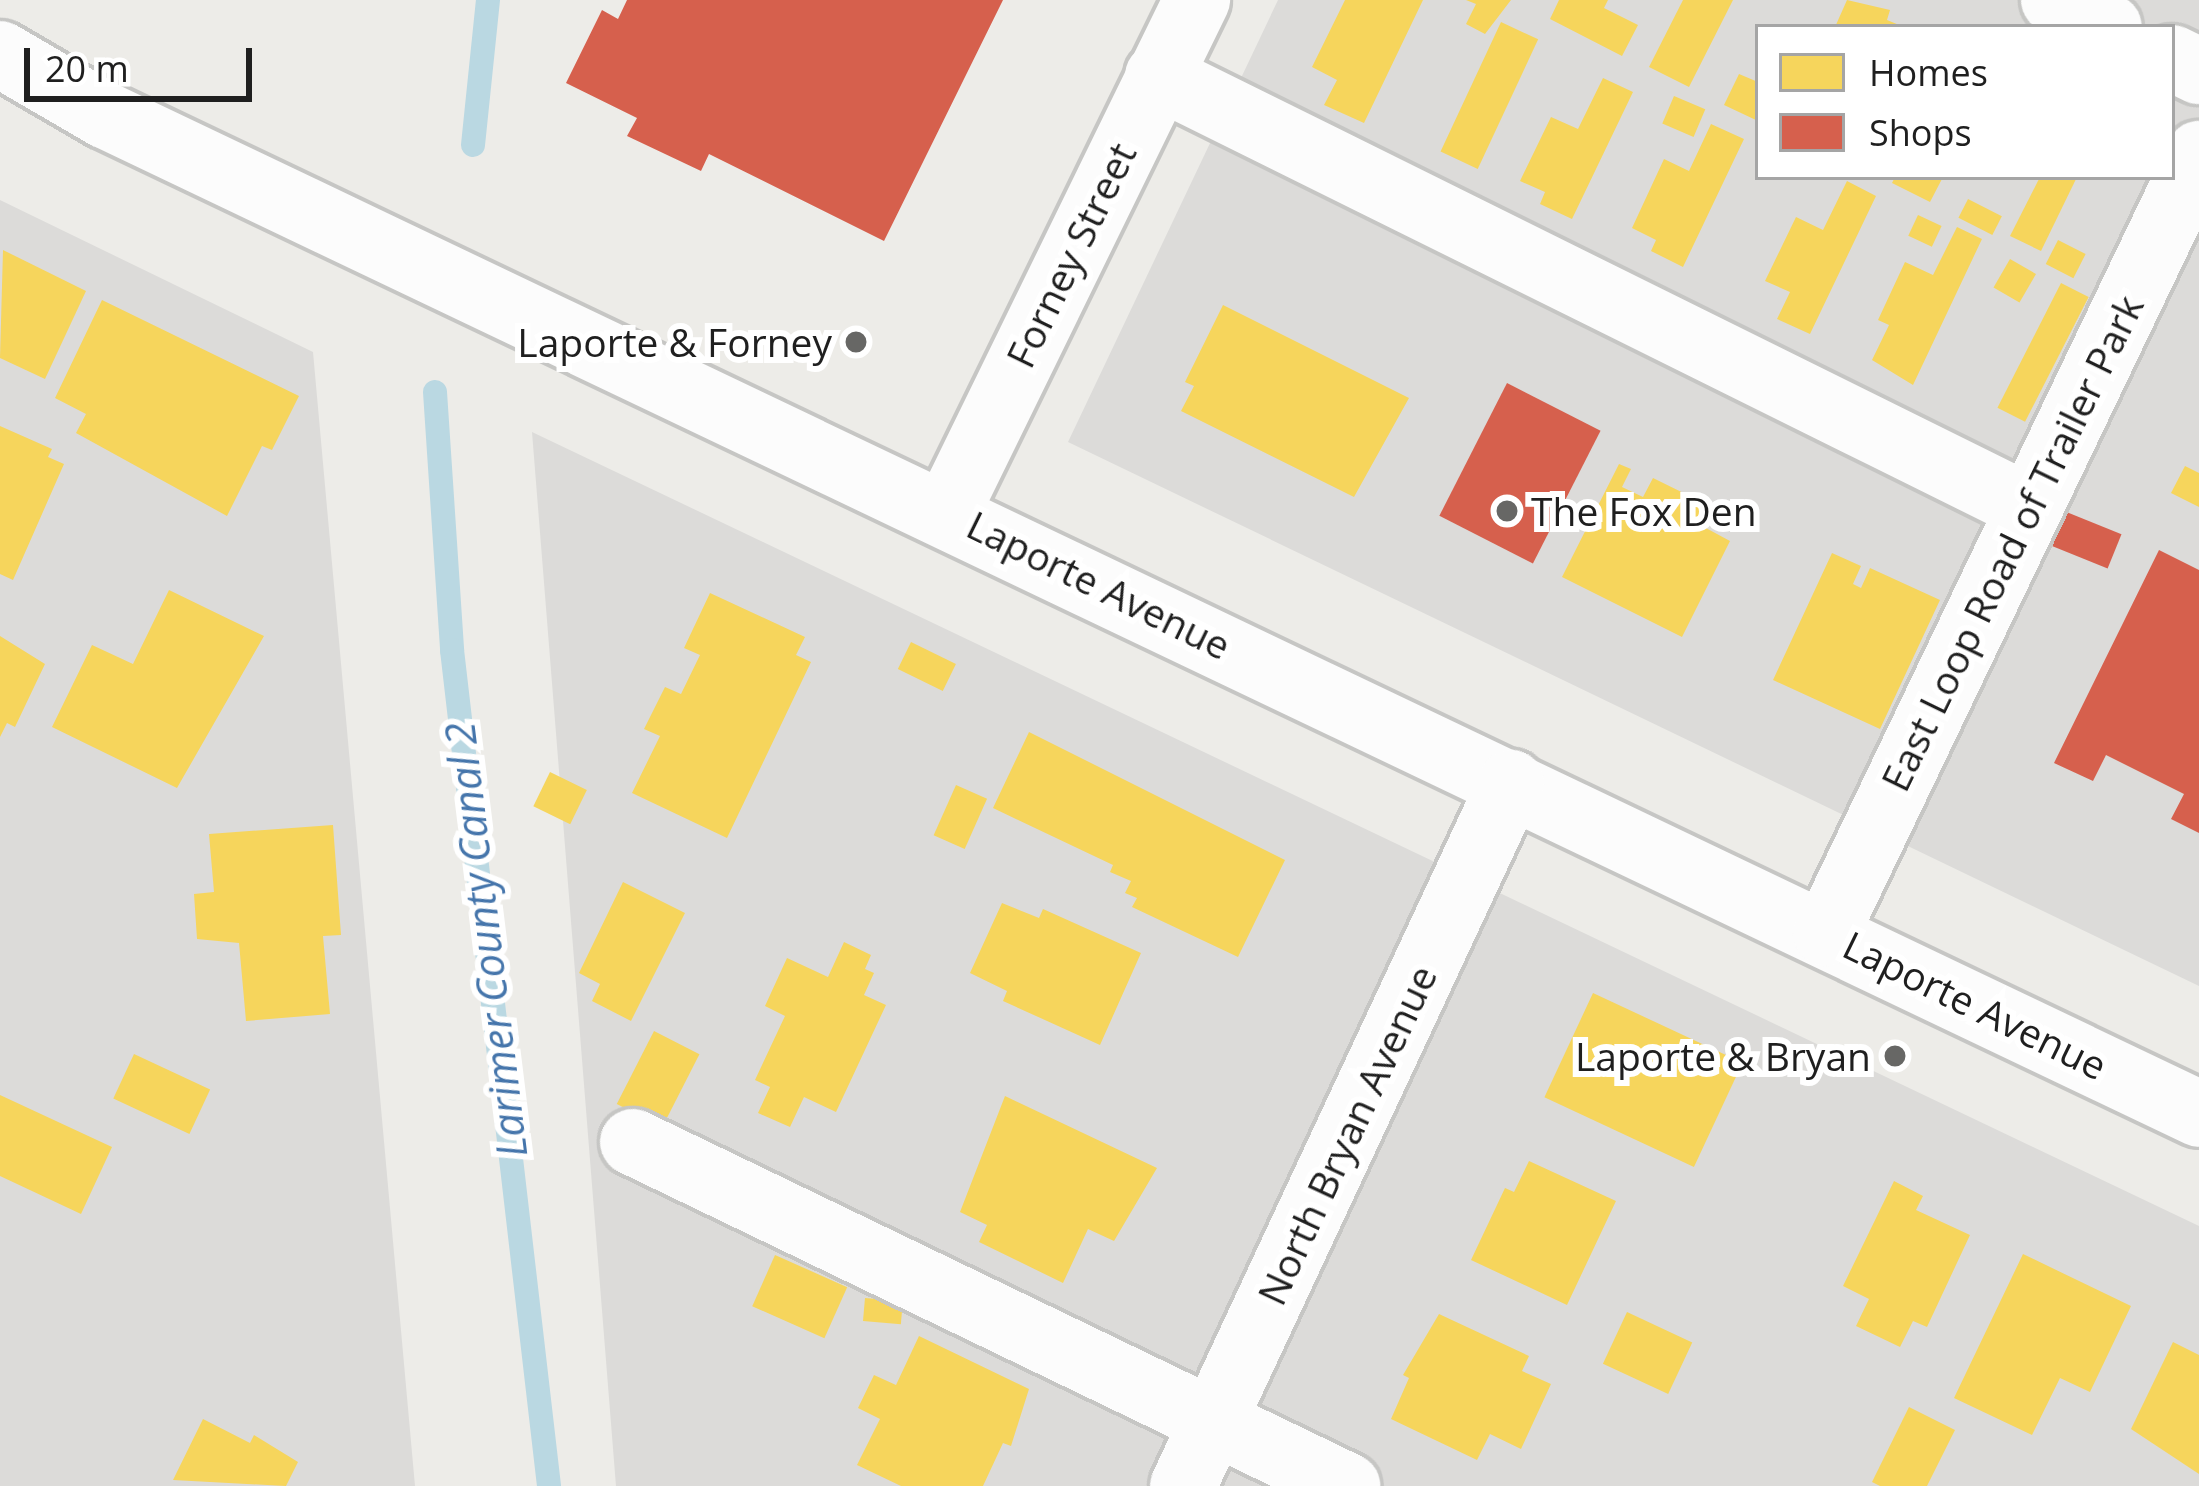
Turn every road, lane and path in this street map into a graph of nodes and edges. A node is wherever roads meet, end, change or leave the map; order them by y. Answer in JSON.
{"nodes":[{"id":1,"x":1197,"y":0,"type":"edge"},
{"id":2,"x":2054,"y":0,"type":"edge"},
{"id":3,"x":2103,"y":24,"type":"edge"},
{"id":4,"x":0,"y":54,"type":"edge"},
{"id":5,"x":1158,"y":76,"type":"junction"},
{"id":6,"x":2199,"y":154,"type":"edge"},
{"id":7,"x":2026,"y":506,"type":"junction"},
{"id":8,"x":947,"y":512,"type":"junction"},
{"id":9,"x":1511,"y":783,"type":"junction"},
{"id":10,"x":1826,"y":933,"type":"junction"},
{"id":11,"x":2199,"y":1114,"type":"edge"},
{"id":12,"x":633,"y":1142,"type":"dead end"},
{"id":13,"x":1214,"y":1423,"type":"junction"},
{"id":14,"x":1183,"y":1486,"type":"edge"},
{"id":15,"x":1347,"y":1486,"type":"edge"}],
"edges":[{"from":1,"to":5,"type":"street","name":"Forney Street"},
{"from":2,"to":3,"type":"street"},
{"from":4,"to":8,"type":"street","name":"Laporte Avenue"},
{"from":5,"to":7,"type":"street"},
{"from":5,"to":8,"type":"street","name":"Forney Street"},
{"from":6,"to":7,"type":"street","name":"East Loop Road of Trailer Park"},
{"from":7,"to":10,"type":"street","name":"East Loop Road of Trailer Park"},
{"from":8,"to":9,"type":"street","name":"Laporte Avenue"},
{"from":9,"to":10,"type":"street","name":"Laporte Avenue"},
{"from":9,"to":13,"type":"street","name":"North Bryan Avenue"},
{"from":10,"to":11,"type":"street","name":"Laporte Avenue"},
{"from":12,"to":13,"type":"street"},
{"from":13,"to":14,"type":"street","name":"North Bryan Avenue"},
{"from":13,"to":15,"type":"street"}]}
